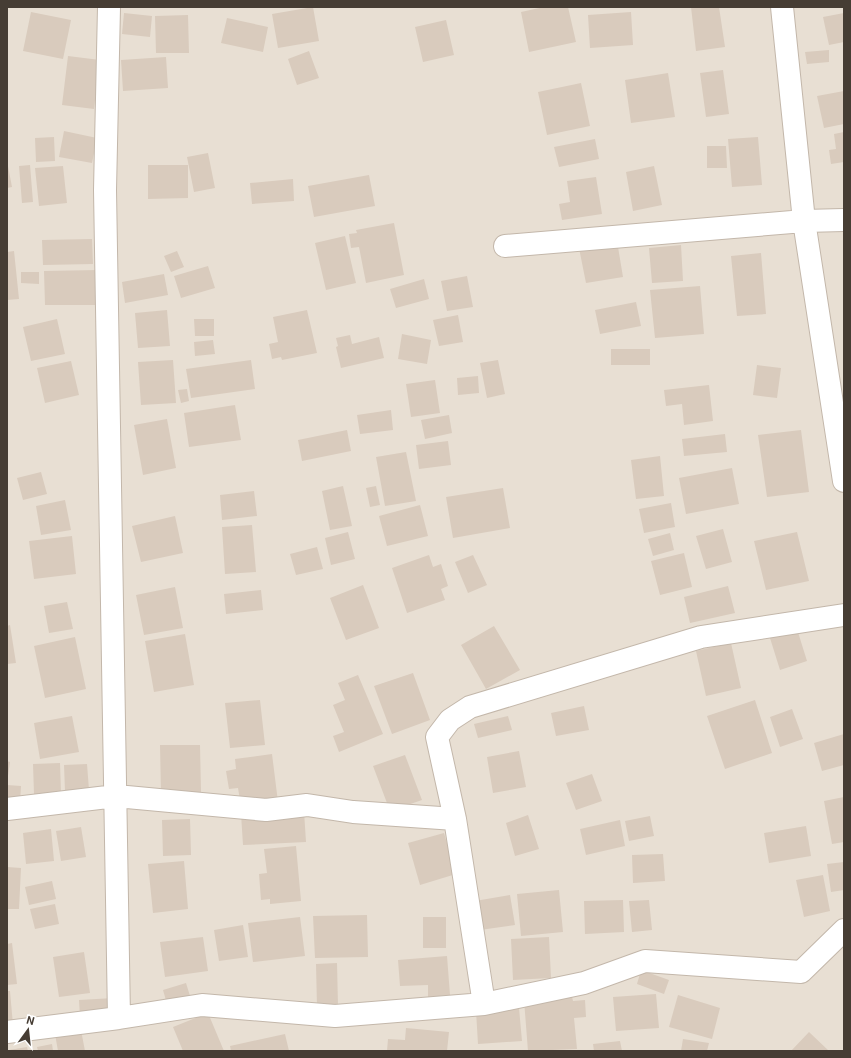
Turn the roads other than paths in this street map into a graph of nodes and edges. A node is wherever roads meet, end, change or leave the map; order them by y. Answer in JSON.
{"nodes":[{"id":1,"x":110,"y":7,"type":"edge"},
{"id":2,"x":782,"y":7,"type":"edge"},
{"id":3,"x":844,"y":220,"type":"edge"},
{"id":4,"x":804,"y":221,"type":"junction"},
{"id":5,"x":504,"y":246,"type":"dead end"},
{"id":6,"x":844,"y":481,"type":"edge"},
{"id":7,"x":844,"y":615,"type":"edge"},
{"id":8,"x":116,"y":796,"type":"junction"},
{"id":9,"x":7,"y":809,"type":"edge"},
{"id":10,"x":455,"y":819,"type":"junction"},
{"id":11,"x":844,"y":930,"type":"edge"},
{"id":12,"x":484,"y":1004,"type":"junction"},
{"id":13,"x":119,"y":1018,"type":"junction"},
{"id":14,"x":7,"y":1032,"type":"edge"}],
"edges":[{"from":1,"to":8,"type":"street"},
{"from":2,"to":4,"type":"street"},
{"from":3,"to":4,"type":"street"},
{"from":4,"to":5,"type":"street"},
{"from":4,"to":6,"type":"street"},
{"from":7,"to":10,"type":"street"},
{"from":8,"to":9,"type":"street"},
{"from":8,"to":10,"type":"street"},
{"from":8,"to":13,"type":"street"},
{"from":10,"to":12,"type":"street"},
{"from":11,"to":12,"type":"street"},
{"from":12,"to":13,"type":"street"},
{"from":13,"to":14,"type":"street"}]}
